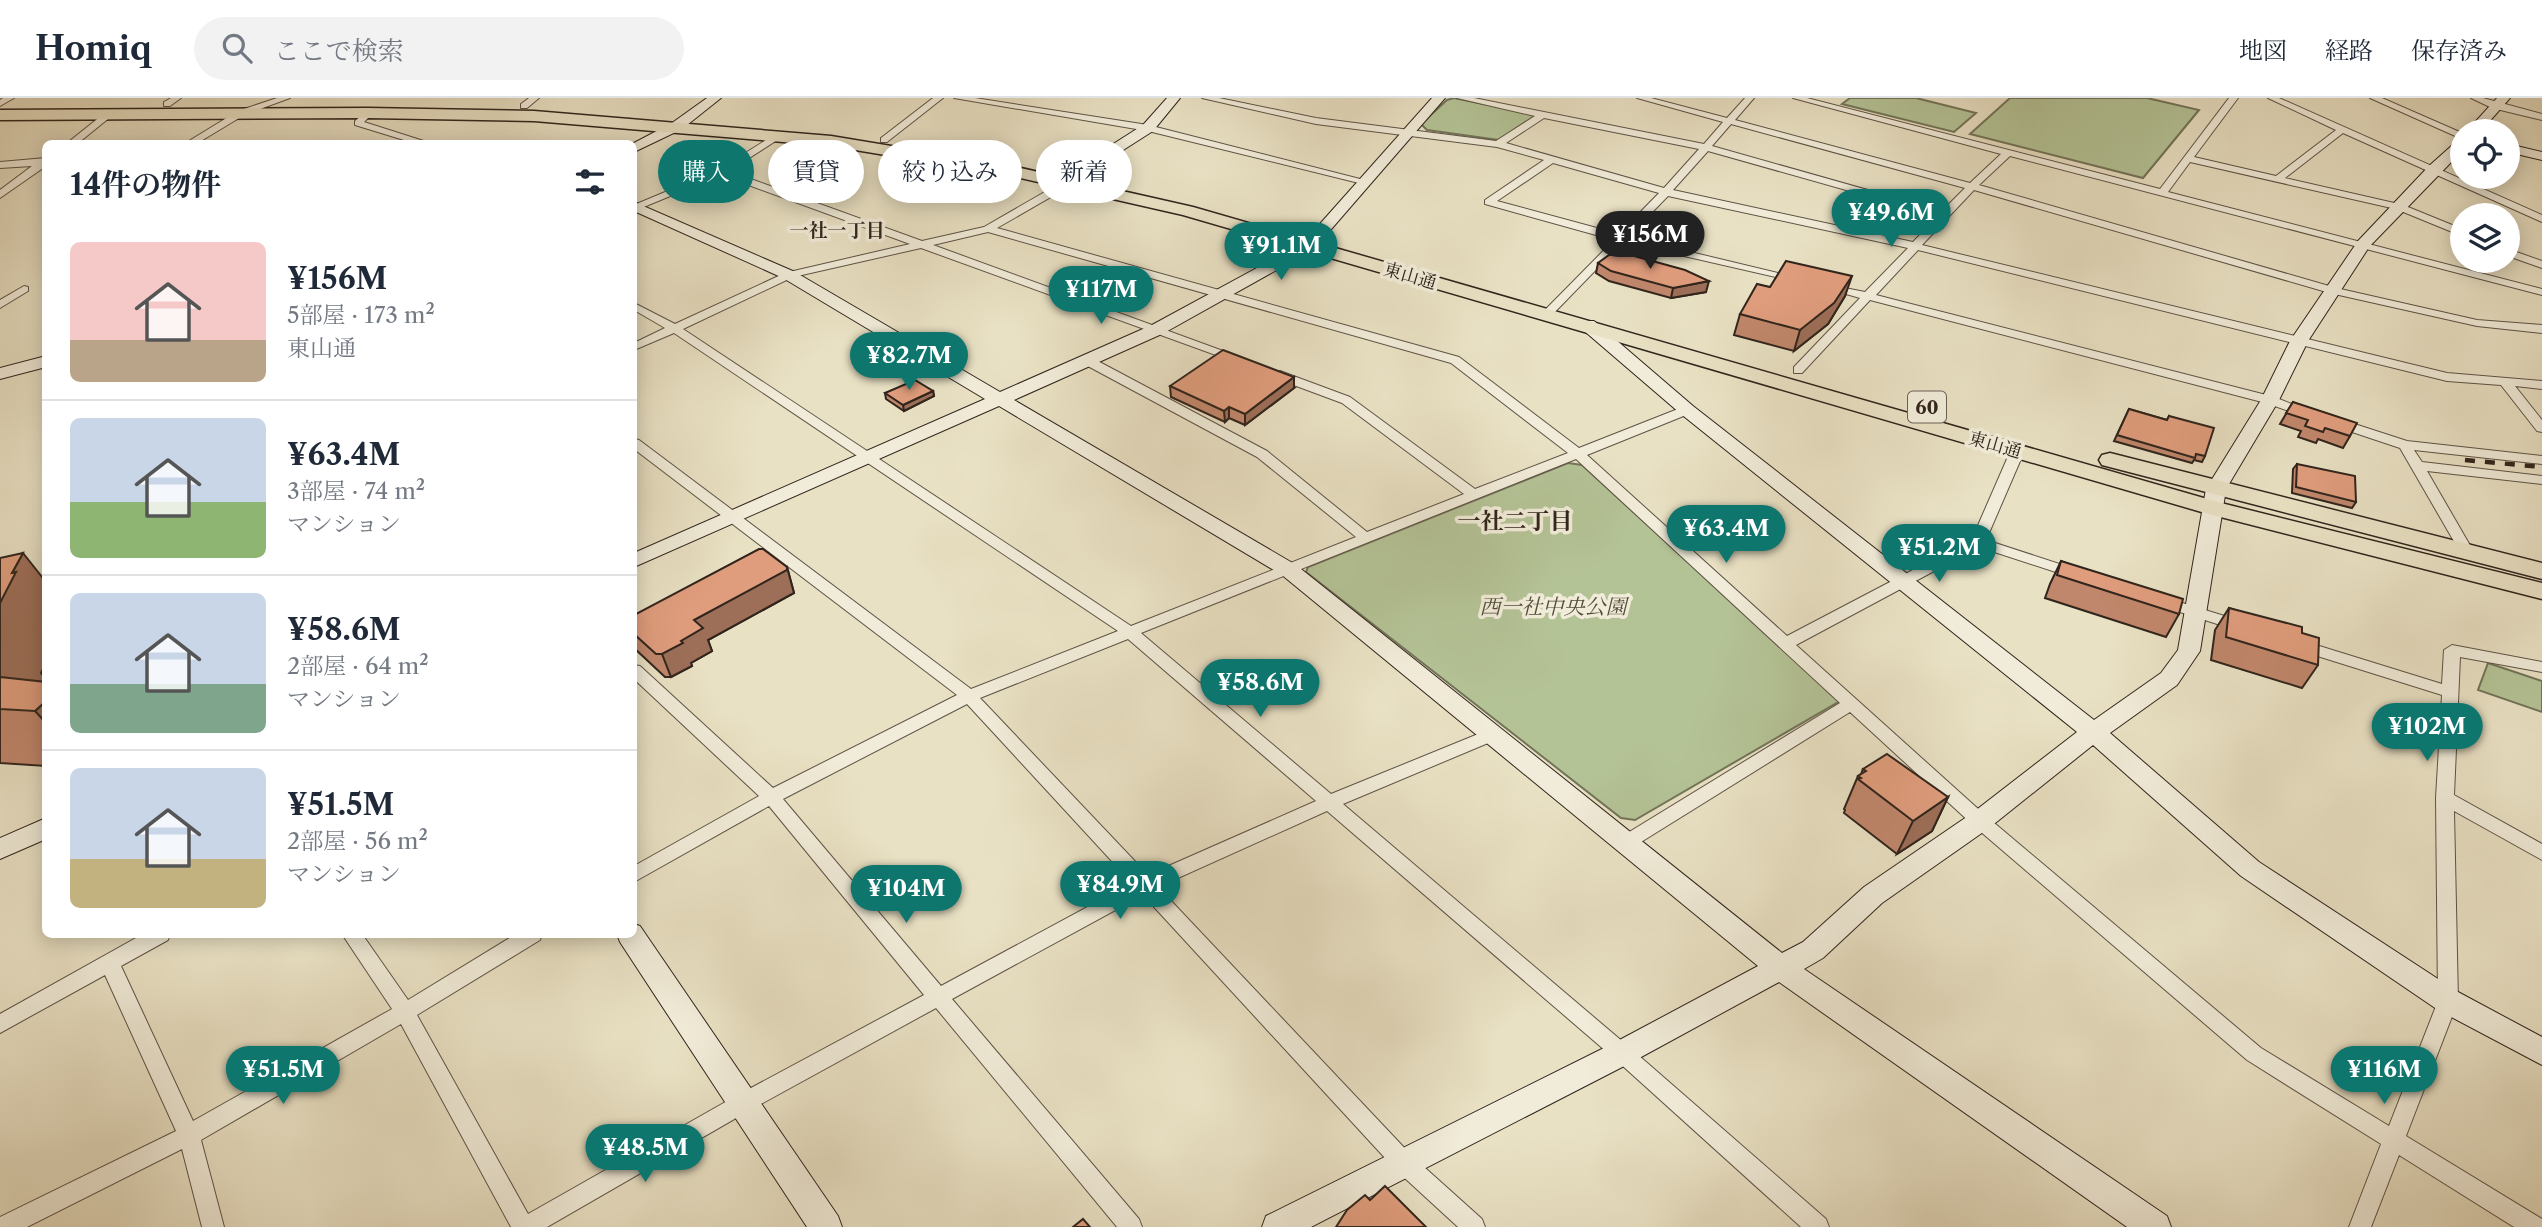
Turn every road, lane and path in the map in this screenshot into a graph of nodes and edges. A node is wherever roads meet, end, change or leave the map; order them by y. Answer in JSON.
{"nodes":[{"id":1,"x":10,"y":98,"type":"edge"},
{"id":2,"x":286,"y":98,"type":"edge"},
{"id":3,"x":715,"y":98,"type":"edge"},
{"id":4,"x":939,"y":98,"type":"edge"},
{"id":5,"x":958,"y":98,"type":"edge"},
{"id":6,"x":1174,"y":98,"type":"edge"},
{"id":7,"x":1206,"y":98,"type":"edge"},
{"id":8,"x":1439,"y":98,"type":"edge"},
{"id":9,"x":1461,"y":98,"type":"edge"},
{"id":10,"x":1641,"y":98,"type":"edge"},
{"id":11,"x":1749,"y":98,"type":"edge"},
{"id":12,"x":1797,"y":98,"type":"edge"},
{"id":13,"x":2235,"y":98,"type":"edge"},
{"id":14,"x":2272,"y":98,"type":"edge"},
{"id":15,"x":2374,"y":98,"type":"edge"},
{"id":16,"x":2474,"y":98,"type":"edge"},
{"id":17,"x":172,"y":101,"type":"edge"},
{"id":18,"x":529,"y":102,"type":"edge"},
{"id":19,"x":1016,"y":102,"type":"edge"},
{"id":20,"x":2500,"y":102,"type":"edge"},
{"id":21,"x":269,"y":103,"type":"junction"},
{"id":22,"x":2,"y":112,"type":"edge"},
{"id":23,"x":241,"y":113,"type":"junction"},
{"id":24,"x":368,"y":113,"type":"junction"},
{"id":25,"x":109,"y":114,"type":"junction"},
{"id":26,"x":1542,"y":115,"type":"junction"},
{"id":27,"x":2542,"y":117,"type":"edge"},
{"id":28,"x":2485,"y":119,"type":"edge"},
{"id":29,"x":1727,"y":121,"type":"junction"},
{"id":30,"x":684,"y":122,"type":"junction"},
{"id":31,"x":1148,"y":128,"type":"junction"},
{"id":32,"x":2343,"y":129,"type":"junction"},
{"id":33,"x":2450,"y":131,"type":"edge"},
{"id":34,"x":1404,"y":132,"type":"junction"},
{"id":35,"x":779,"y":135,"type":"junction"},
{"id":36,"x":884,"y":139,"type":"junction"},
{"id":37,"x":75,"y":140,"type":"edge"},
{"id":38,"x":195,"y":140,"type":"edge"},
{"id":39,"x":415,"y":140,"type":"edge"},
{"id":40,"x":1130,"y":140,"type":"edge"},
{"id":41,"x":1498,"y":144,"type":"junction"},
{"id":42,"x":637,"y":146,"type":"edge"},
{"id":43,"x":1704,"y":147,"type":"junction"},
{"id":44,"x":754,"y":151,"type":"edge"},
{"id":45,"x":2520,"y":151,"type":"edge"},
{"id":46,"x":2008,"y":153,"type":"junction"},
{"id":47,"x":2450,"y":155,"type":"edge"},
{"id":48,"x":2542,"y":156,"type":"edge"},
{"id":49,"x":1552,"y":159,"type":"junction"},
{"id":50,"x":2189,"y":159,"type":"junction"},
{"id":51,"x":42,"y":162,"type":"edge"},
{"id":52,"x":42,"y":164,"type":"edge"},
{"id":53,"x":0,"y":165,"type":"edge"},
{"id":54,"x":2434,"y":169,"type":"junction"},
{"id":55,"x":1036,"y":170,"type":"edge"},
{"id":56,"x":1036,"y":174,"type":"edge"},
{"id":57,"x":2278,"y":179,"type":"junction"},
{"id":58,"x":1363,"y":181,"type":"junction"},
{"id":59,"x":754,"y":184,"type":"edge"},
{"id":60,"x":1972,"y":186,"type":"junction"},
{"id":61,"x":1666,"y":192,"type":"junction"},
{"id":62,"x":2163,"y":192,"type":"junction"},
{"id":63,"x":0,"y":195,"type":"edge"},
{"id":64,"x":1132,"y":195,"type":"edge"},
{"id":65,"x":658,"y":197,"type":"edge"},
{"id":66,"x":1036,"y":200,"type":"edge"},
{"id":67,"x":637,"y":206,"type":"edge"},
{"id":68,"x":2399,"y":207,"type":"junction"},
{"id":69,"x":637,"y":208,"type":"edge"},
{"id":70,"x":1944,"y":215,"type":"junction"},
{"id":71,"x":2541,"y":216,"type":"edge"},
{"id":72,"x":2450,"y":228,"type":"edge"},
{"id":73,"x":988,"y":229,"type":"junction"},
{"id":74,"x":1620,"y":238,"type":"junction"},
{"id":75,"x":1312,"y":240,"type":"junction"},
{"id":76,"x":2363,"y":244,"type":"junction"},
{"id":77,"x":917,"y":245,"type":"junction"},
{"id":78,"x":1915,"y":246,"type":"junction"},
{"id":79,"x":2520,"y":256,"type":"edge"},
{"id":80,"x":2542,"y":265,"type":"edge"},
{"id":81,"x":789,"y":275,"type":"junction"},
{"id":82,"x":24,"y":289,"type":"dead end"},
{"id":83,"x":2334,"y":290,"type":"junction"},
{"id":84,"x":2542,"y":292,"type":"edge"},
{"id":85,"x":1220,"y":294,"type":"junction"},
{"id":86,"x":1868,"y":295,"type":"junction"},
{"id":87,"x":0,"y":305,"type":"edge"},
{"id":88,"x":637,"y":308,"type":"edge"},
{"id":89,"x":1553,"y":308,"type":"junction"},
{"id":90,"x":1588,"y":325,"type":"junction"},
{"id":91,"x":674,"y":328,"type":"junction"},
{"id":92,"x":1158,"y":329,"type":"junction"},
{"id":93,"x":2542,"y":329,"type":"edge"},
{"id":94,"x":2300,"y":341,"type":"junction"},
{"id":95,"x":637,"y":346,"type":"edge"},
{"id":96,"x":1088,"y":361,"type":"junction"},
{"id":97,"x":42,"y":362,"type":"edge"},
{"id":98,"x":1246,"y":362,"type":"edge"},
{"id":99,"x":1258,"y":367,"type":"edge"},
{"id":100,"x":1798,"y":370,"type":"junction"},
{"id":101,"x":0,"y":374,"type":"edge"},
{"id":102,"x":2505,"y":382,"type":"junction"},
{"id":103,"x":2542,"y":385,"type":"edge"},
{"id":104,"x":1002,"y":399,"type":"junction"},
{"id":105,"x":2270,"y":400,"type":"junction"},
{"id":106,"x":1687,"y":410,"type":"junction"},
{"id":107,"x":2542,"y":428,"type":"edge"},
{"id":108,"x":637,"y":445,"type":"edge"},
{"id":109,"x":2405,"y":445,"type":"junction"},
{"id":110,"x":2017,"y":452,"type":"junction"},
{"id":111,"x":1577,"y":453,"type":"junction"},
{"id":112,"x":867,"y":457,"type":"junction"},
{"id":113,"x":2542,"y":460,"type":"edge"},
{"id":114,"x":2418,"y":466,"type":"junction"},
{"id":115,"x":2542,"y":480,"type":"edge"},
{"id":116,"x":1473,"y":494,"type":"junction"},
{"id":117,"x":2215,"y":498,"type":"junction"},
{"id":118,"x":734,"y":517,"type":"junction"},
{"id":119,"x":1366,"y":538,"type":"junction"},
{"id":120,"x":1978,"y":542,"type":"junction"},
{"id":121,"x":2468,"y":554,"type":"junction"},
{"id":122,"x":637,"y":560,"type":"edge"},
{"id":123,"x":1289,"y":570,"type":"junction"},
{"id":124,"x":2542,"y":571,"type":"edge"},
{"id":125,"x":2093,"y":579,"type":"edge"},
{"id":126,"x":1903,"y":584,"type":"junction"},
{"id":127,"x":2542,"y":591,"type":"edge"},
{"id":128,"x":2144,"y":596,"type":"edge"},
{"id":129,"x":2195,"y":612,"type":"junction"},
{"id":130,"x":1130,"y":632,"type":"junction"},
{"id":131,"x":2259,"y":632,"type":"edge"},
{"id":132,"x":2284,"y":640,"type":"edge"},
{"id":133,"x":1785,"y":644,"type":"junction"},
{"id":134,"x":2542,"y":667,"type":"edge"},
{"id":135,"x":637,"y":673,"type":"edge"},
{"id":136,"x":2450,"y":692,"type":"junction"},
{"id":137,"x":969,"y":696,"type":"junction"},
{"id":138,"x":1851,"y":704,"type":"junction"},
{"id":139,"x":2093,"y":732,"type":"junction"},
{"id":140,"x":1494,"y":734,"type":"junction"},
{"id":141,"x":771,"y":797,"type":"junction"},
{"id":142,"x":2445,"y":798,"type":"junction"},
{"id":143,"x":1328,"y":803,"type":"junction"},
{"id":144,"x":1980,"y":821,"type":"junction"},
{"id":145,"x":42,"y":830,"type":"edge"},
{"id":146,"x":1627,"y":842,"type":"junction"},
{"id":147,"x":0,"y":849,"type":"edge"},
{"id":148,"x":2542,"y":853,"type":"edge"},
{"id":149,"x":637,"y":873,"type":"edge"},
{"id":150,"x":1144,"y":885,"type":"junction"},
{"id":151,"x":154,"y":938,"type":"edge"},
{"id":152,"x":354,"y":938,"type":"edge"},
{"id":153,"x":526,"y":938,"type":"edge"},
{"id":154,"x":633,"y":938,"type":"edge"},
{"id":155,"x":110,"y":964,"type":"junction"},
{"id":156,"x":1782,"y":969,"type":"junction"},
{"id":157,"x":939,"y":996,"type":"junction"},
{"id":158,"x":2448,"y":1001,"type":"junction"},
{"id":159,"x":405,"y":1012,"type":"junction"},
{"id":160,"x":0,"y":1024,"type":"edge"},
{"id":161,"x":2542,"y":1052,"type":"edge"},
{"id":162,"x":1622,"y":1053,"type":"junction"},
{"id":163,"x":743,"y":1103,"type":"junction"},
{"id":164,"x":189,"y":1135,"type":"junction"},
{"id":165,"x":2393,"y":1140,"type":"junction"},
{"id":166,"x":1405,"y":1164,"type":"junction"},
{"id":167,"x":4,"y":1227,"type":"edge"},
{"id":168,"x":213,"y":1227,"type":"edge"},
{"id":169,"x":525,"y":1227,"type":"edge"},
{"id":170,"x":826,"y":1227,"type":"edge"},
{"id":171,"x":1131,"y":1227,"type":"edge"},
{"id":172,"x":1278,"y":1227,"type":"edge"},
{"id":173,"x":1474,"y":1227,"type":"edge"},
{"id":174,"x":1818,"y":1227,"type":"edge"},
{"id":175,"x":2155,"y":1227,"type":"edge"},
{"id":176,"x":2361,"y":1227,"type":"edge"},
{"id":177,"x":2534,"y":1227,"type":"edge"}],
"edges":[{"from":1,"to":22,"type":"street"},
{"from":2,"to":21,"type":"street"},
{"from":3,"to":30,"type":"street"},
{"from":4,"to":36,"type":"street"},
{"from":5,"to":19,"type":"street"},
{"from":6,"to":31,"type":"street"},
{"from":7,"to":34,"type":"street"},
{"from":8,"to":34,"type":"street"},
{"from":9,"to":26,"type":"street"},
{"from":10,"to":29,"type":"street"},
{"from":11,"to":29,"type":"street"},
{"from":12,"to":46,"type":"street"},
{"from":13,"to":50,"type":"street"},
{"from":14,"to":32,"type":"street"},
{"from":15,"to":33,"type":"street"},
{"from":16,"to":20,"type":"street"},
{"from":17,"to":21,"type":"main road","name":"東山通","number":"60"},
{"from":17,"to":22,"type":"main road","name":"東山通","number":"60"},
{"from":18,"to":21,"type":"main road","name":"東山通","number":"60"},
{"from":18,"to":30,"type":"main road","name":"東山通","number":"60"},
{"from":19,"to":31,"type":"street"},
{"from":20,"to":27,"type":"street"},
{"from":20,"to":28,"type":"street"},
{"from":21,"to":23,"type":"street"},
{"from":22,"to":25,"type":"main road","name":"東山通","number":"60"},
{"from":23,"to":24,"type":"main road","name":"東山通","number":"60"},
{"from":23,"to":25,"type":"main road","name":"東山通","number":"60"},
{"from":23,"to":38,"type":"street"},
{"from":24,"to":30,"type":"main road","name":"東山通","number":"60"},
{"from":24,"to":39,"type":"street"},
{"from":25,"to":37,"type":"street"},
{"from":26,"to":41,"type":"street"},
{"from":26,"to":43,"type":"street"},
{"from":29,"to":43,"type":"street"},
{"from":29,"to":60,"type":"street"},
{"from":30,"to":35,"type":"main road","name":"東山通","number":"60"},
{"from":30,"to":36,"type":"main road","name":"東山通","number":"60"},
{"from":30,"to":42,"type":"street"},
{"from":31,"to":40,"type":"street"},
{"from":31,"to":58,"type":"street"},
{"from":32,"to":54,"type":"street"},
{"from":32,"to":57,"type":"street"},
{"from":34,"to":41,"type":"street"},
{"from":34,"to":58,"type":"street"},
{"from":35,"to":44,"type":"street"},
{"from":35,"to":56,"type":"main road","name":"東山通","number":"60"},
{"from":36,"to":55,"type":"main road","name":"東山通","number":"60"},
{"from":41,"to":49,"type":"street"},
{"from":43,"to":61,"type":"street"},
{"from":43,"to":70,"type":"street"},
{"from":45,"to":48,"type":"street"},
{"from":46,"to":60,"type":"street"},
{"from":46,"to":62,"type":"street"},
{"from":47,"to":54,"type":"street"},
{"from":49,"to":61,"type":"street"},
{"from":49,"to":74,"type":"street"},
{"from":50,"to":57,"type":"street"},
{"from":50,"to":62,"type":"street"},
{"from":51,"to":53,"type":"street"},
{"from":52,"to":63,"type":"street"},
{"from":54,"to":68,"type":"street"},
{"from":54,"to":71,"type":"street"},
{"from":57,"to":68,"type":"street"},
{"from":58,"to":75,"type":"street"},
{"from":59,"to":77,"type":"street"},
{"from":60,"to":70,"type":"street"},
{"from":60,"to":83,"type":"street"},
{"from":61,"to":74,"type":"street"},
{"from":61,"to":78,"type":"street"},
{"from":62,"to":76,"type":"street"},
{"from":64,"to":75,"type":"main road","name":"東山通","number":"60"},
{"from":65,"to":67,"type":"street"},
{"from":66,"to":73,"type":"street"},
{"from":68,"to":72,"type":"street"},
{"from":68,"to":76,"type":"street"},
{"from":69,"to":81,"type":"street"},
{"from":70,"to":78,"type":"street"},
{"from":73,"to":77,"type":"street"},
{"from":73,"to":85,"type":"street"},
{"from":74,"to":86,"type":"street"},
{"from":74,"to":89,"type":"street"},
{"from":75,"to":85,"type":"street"},
{"from":75,"to":89,"type":"main road","name":"東山通","number":"60"},
{"from":76,"to":83,"type":"street"},
{"from":76,"to":84,"type":"street"},
{"from":77,"to":81,"type":"street"},
{"from":77,"to":92,"type":"street"},
{"from":78,"to":86,"type":"street"},
{"from":78,"to":94,"type":"street"},
{"from":79,"to":80,"type":"street"},
{"from":81,"to":91,"type":"street"},
{"from":81,"to":104,"type":"street"},
{"from":82,"to":87,"type":"street"},
{"from":83,"to":93,"type":"street"},
{"from":83,"to":94,"type":"street"},
{"from":85,"to":92,"type":"street"},
{"from":85,"to":111,"type":"street"},
{"from":86,"to":100,"type":"street"},
{"from":86,"to":105,"type":"street"},
{"from":88,"to":91,"type":"street"},
{"from":89,"to":90,"type":"main road","name":"東山通","number":"60"},
{"from":89,"to":100,"type":"main road","name":"東山通","number":"60"},
{"from":90,"to":106,"type":"street"},
{"from":90,"to":110,"type":"main road","name":"東山通","number":"60"},
{"from":91,"to":95,"type":"street"},
{"from":91,"to":112,"type":"street"},
{"from":92,"to":96,"type":"street"},
{"from":92,"to":98,"type":"street"},
{"from":94,"to":102,"type":"street"},
{"from":94,"to":105,"type":"street"},
{"from":96,"to":104,"type":"street"},
{"from":96,"to":119,"type":"street"},
{"from":97,"to":101,"type":"street"},
{"from":99,"to":116,"type":"street"},
{"from":100,"to":117,"type":"main road","name":"東山通","number":"60"},
{"from":102,"to":103,"type":"street"},
{"from":102,"to":107,"type":"street"},
{"from":104,"to":112,"type":"street"},
{"from":104,"to":123,"type":"street"},
{"from":105,"to":109,"type":"street"},
{"from":105,"to":117,"type":"street"},
{"from":106,"to":111,"type":"street"},
{"from":106,"to":126,"type":"street"},
{"from":108,"to":118,"type":"street"},
{"from":109,"to":113,"type":"street"},
{"from":109,"to":114,"type":"street"},
{"from":110,"to":117,"type":"main road","name":"東山通","number":"60"},
{"from":110,"to":120,"type":"street"},
{"from":111,"to":116,"type":"street"},
{"from":111,"to":133,"type":"street"},
{"from":112,"to":118,"type":"street"},
{"from":112,"to":130,"type":"street"},
{"from":114,"to":115,"type":"street"},
{"from":114,"to":121,"type":"street"},
{"from":116,"to":119,"type":"street"},
{"from":117,"to":121,"type":"main road","name":"東山通","number":"60"},
{"from":117,"to":127,"type":"main road","name":"東山通","number":"60"},
{"from":117,"to":129,"type":"street"},
{"from":118,"to":122,"type":"street"},
{"from":118,"to":137,"type":"street"},
{"from":119,"to":123,"type":"street"},
{"from":120,"to":125,"type":"street"},
{"from":120,"to":126,"type":"street"},
{"from":121,"to":124,"type":"main road","name":"東山通","number":"60"},
{"from":123,"to":130,"type":"street"},
{"from":123,"to":140,"type":"street"},
{"from":126,"to":133,"type":"street"},
{"from":126,"to":139,"type":"street"},
{"from":128,"to":129,"type":"street"},
{"from":129,"to":131,"type":"street"},
{"from":129,"to":139,"type":"street"},
{"from":130,"to":137,"type":"street"},
{"from":130,"to":143,"type":"street"},
{"from":132,"to":136,"type":"street"},
{"from":133,"to":138,"type":"street"},
{"from":134,"to":136,"type":"street"},
{"from":135,"to":141,"type":"street"},
{"from":136,"to":142,"type":"street"},
{"from":137,"to":141,"type":"street"},
{"from":137,"to":150,"type":"street"},
{"from":138,"to":144,"type":"street"},
{"from":138,"to":146,"type":"street"},
{"from":139,"to":144,"type":"street"},
{"from":139,"to":158,"type":"street"},
{"from":140,"to":143,"type":"street"},
{"from":140,"to":146,"type":"street"},
{"from":141,"to":149,"type":"street"},
{"from":141,"to":157,"type":"street"},
{"from":142,"to":148,"type":"street"},
{"from":142,"to":158,"type":"street"},
{"from":143,"to":150,"type":"street"},
{"from":143,"to":162,"type":"street"},
{"from":144,"to":156,"type":"street"},
{"from":144,"to":165,"type":"street"},
{"from":145,"to":147,"type":"street"},
{"from":146,"to":156,"type":"street"},
{"from":150,"to":157,"type":"street"},
{"from":150,"to":166,"type":"street"},
{"from":151,"to":155,"type":"street"},
{"from":152,"to":159,"type":"street"},
{"from":153,"to":159,"type":"street"},
{"from":154,"to":163,"type":"street"},
{"from":155,"to":160,"type":"street"},
{"from":155,"to":164,"type":"street"},
{"from":156,"to":162,"type":"street"},
{"from":156,"to":175,"type":"street"},
{"from":157,"to":163,"type":"street"},
{"from":157,"to":171,"type":"street"},
{"from":158,"to":161,"type":"street"},
{"from":158,"to":165,"type":"street"},
{"from":159,"to":164,"type":"street"},
{"from":159,"to":169,"type":"street"},
{"from":162,"to":166,"type":"street"},
{"from":162,"to":174,"type":"street"},
{"from":163,"to":169,"type":"street"},
{"from":163,"to":170,"type":"street"},
{"from":164,"to":167,"type":"street"},
{"from":164,"to":168,"type":"street"},
{"from":165,"to":176,"type":"street"},
{"from":165,"to":177,"type":"street"},
{"from":166,"to":172,"type":"street"},
{"from":166,"to":173,"type":"street"}]}
